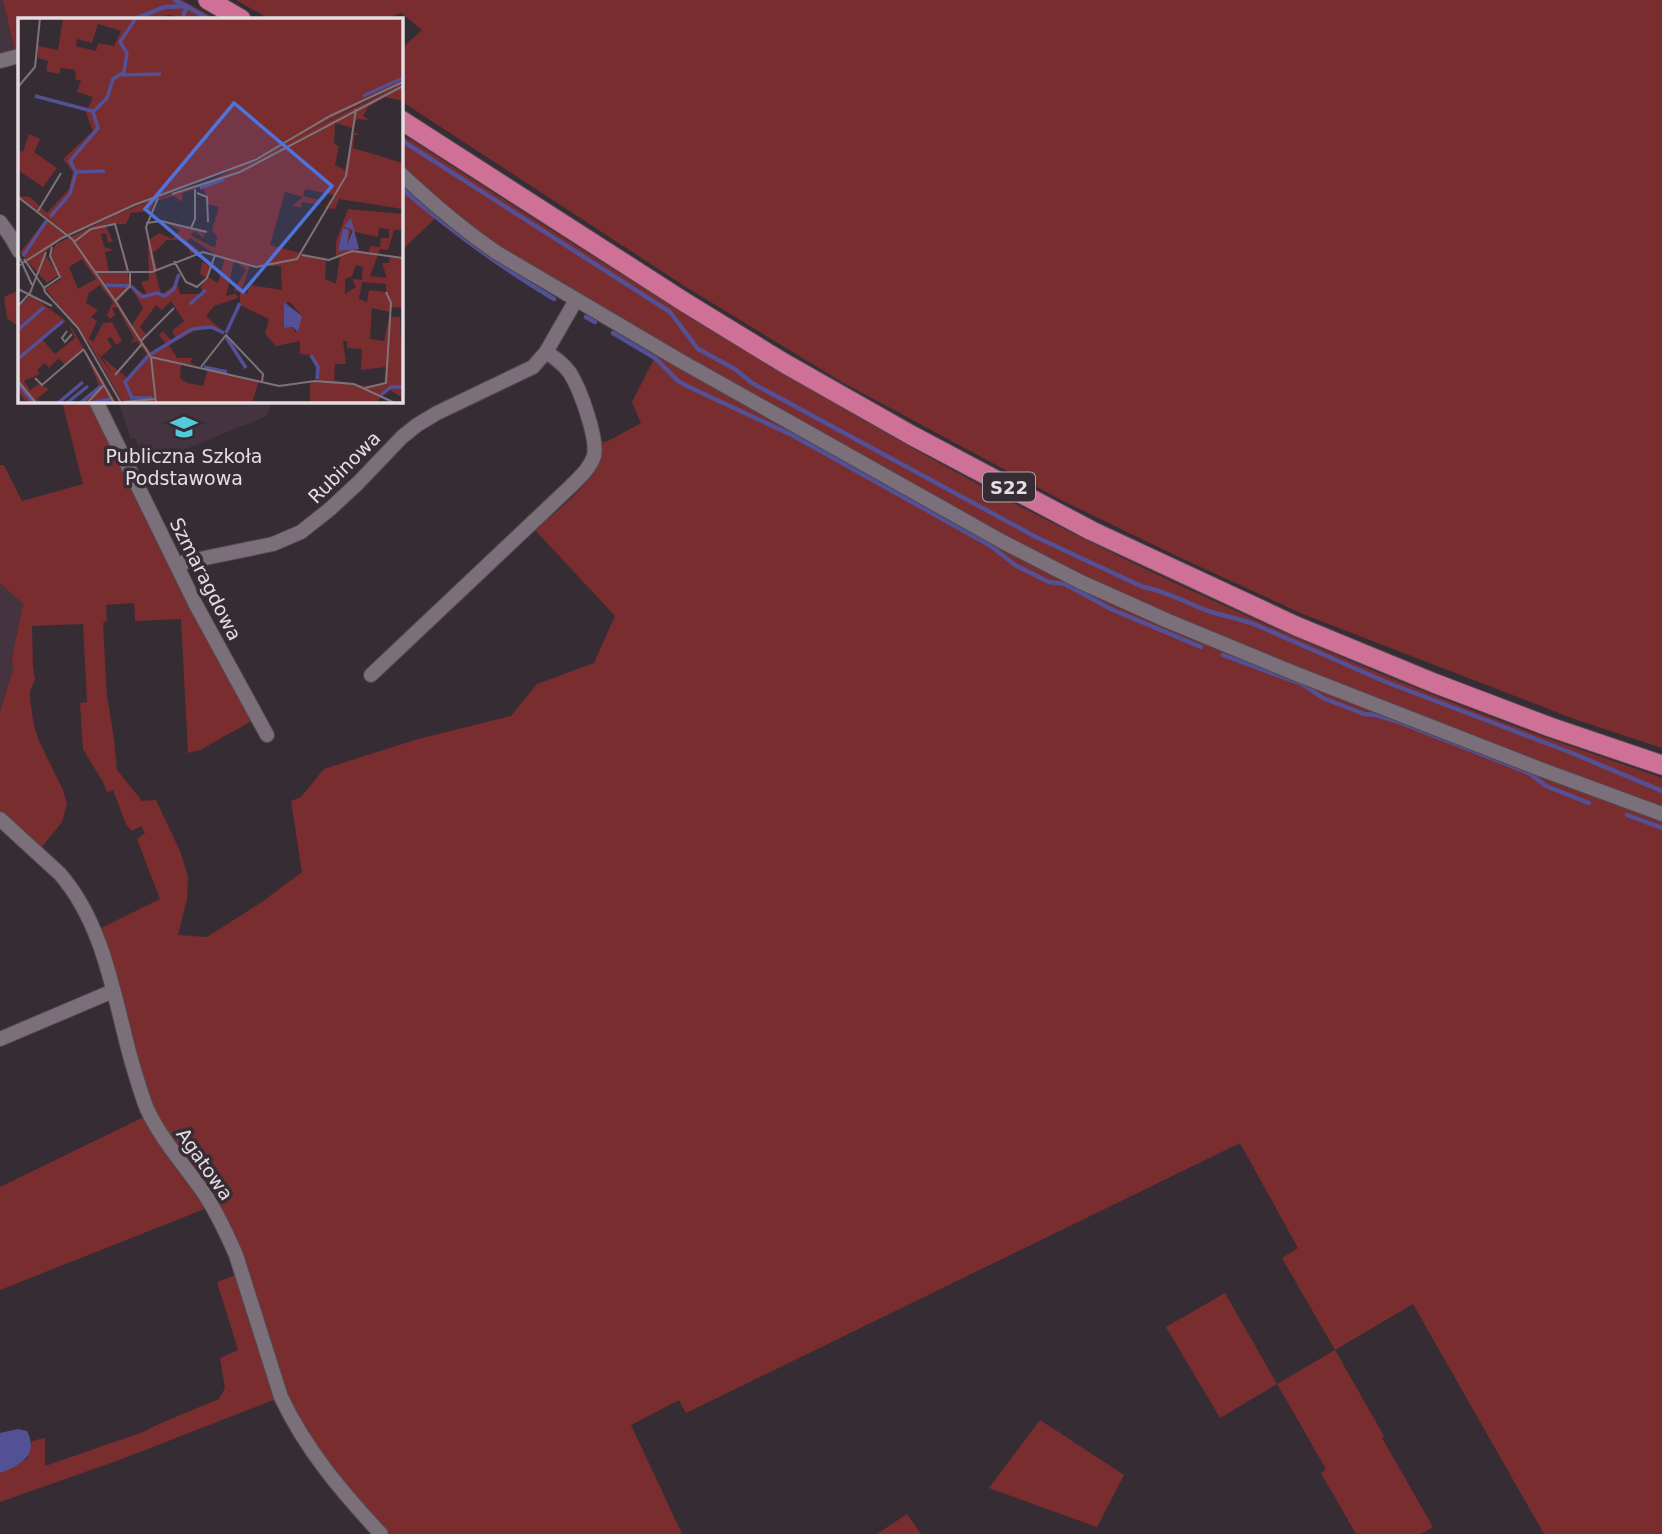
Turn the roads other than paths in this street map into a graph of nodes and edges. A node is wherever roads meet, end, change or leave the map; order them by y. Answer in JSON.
{"nodes":[{"id":1,"x":208,"y":0,"type":"edge"},
{"id":2,"x":239,"y":18,"type":"edge"},
{"id":3,"x":18,"y":56,"type":"edge"},
{"id":4,"x":0,"y":61,"type":"edge"},
{"id":5,"x":402,"y":121,"type":"edge"},
{"id":6,"x":402,"y":175,"type":"edge"},
{"id":7,"x":0,"y":222,"type":"edge"},
{"id":8,"x":18,"y":249,"type":"edge"},
{"id":9,"x":576,"y":300,"type":"junction"},
{"id":10,"x":546,"y":352,"type":"junction"},
{"id":11,"x":96,"y":402,"type":"edge"},
{"id":12,"x":176,"y":564,"type":"junction"},
{"id":13,"x":371,"y":675,"type":"dead end"},
{"id":14,"x":267,"y":735,"type":"dead end"},
{"id":15,"x":1662,"y":765,"type":"edge"},
{"id":16,"x":1662,"y":814,"type":"edge"},
{"id":17,"x":0,"y":819,"type":"edge"},
{"id":18,"x":113,"y":992,"type":"junction"},
{"id":19,"x":0,"y":1039,"type":"edge"},
{"id":20,"x":381,"y":1534,"type":"edge"}],
"edges":[{"from":1,"to":2,"type":"highway"},
{"from":3,"to":4,"type":"street"},
{"from":5,"to":15,"type":"highway","number":"S22"},
{"from":6,"to":9,"type":"street"},
{"from":7,"to":8,"type":"street"},
{"from":9,"to":10,"type":"street","name":"Rubinowa"},
{"from":9,"to":16,"type":"street"},
{"from":10,"to":12,"type":"street","name":"Rubinowa"},
{"from":10,"to":13,"type":"street"},
{"from":11,"to":12,"type":"street","name":"Szmaragdowa"},
{"from":12,"to":14,"type":"street","name":"Szmaragdowa"},
{"from":17,"to":18,"type":"street","name":"Agatowa"},
{"from":18,"to":19,"type":"street"},
{"from":18,"to":20,"type":"street","name":"Agatowa"}]}
